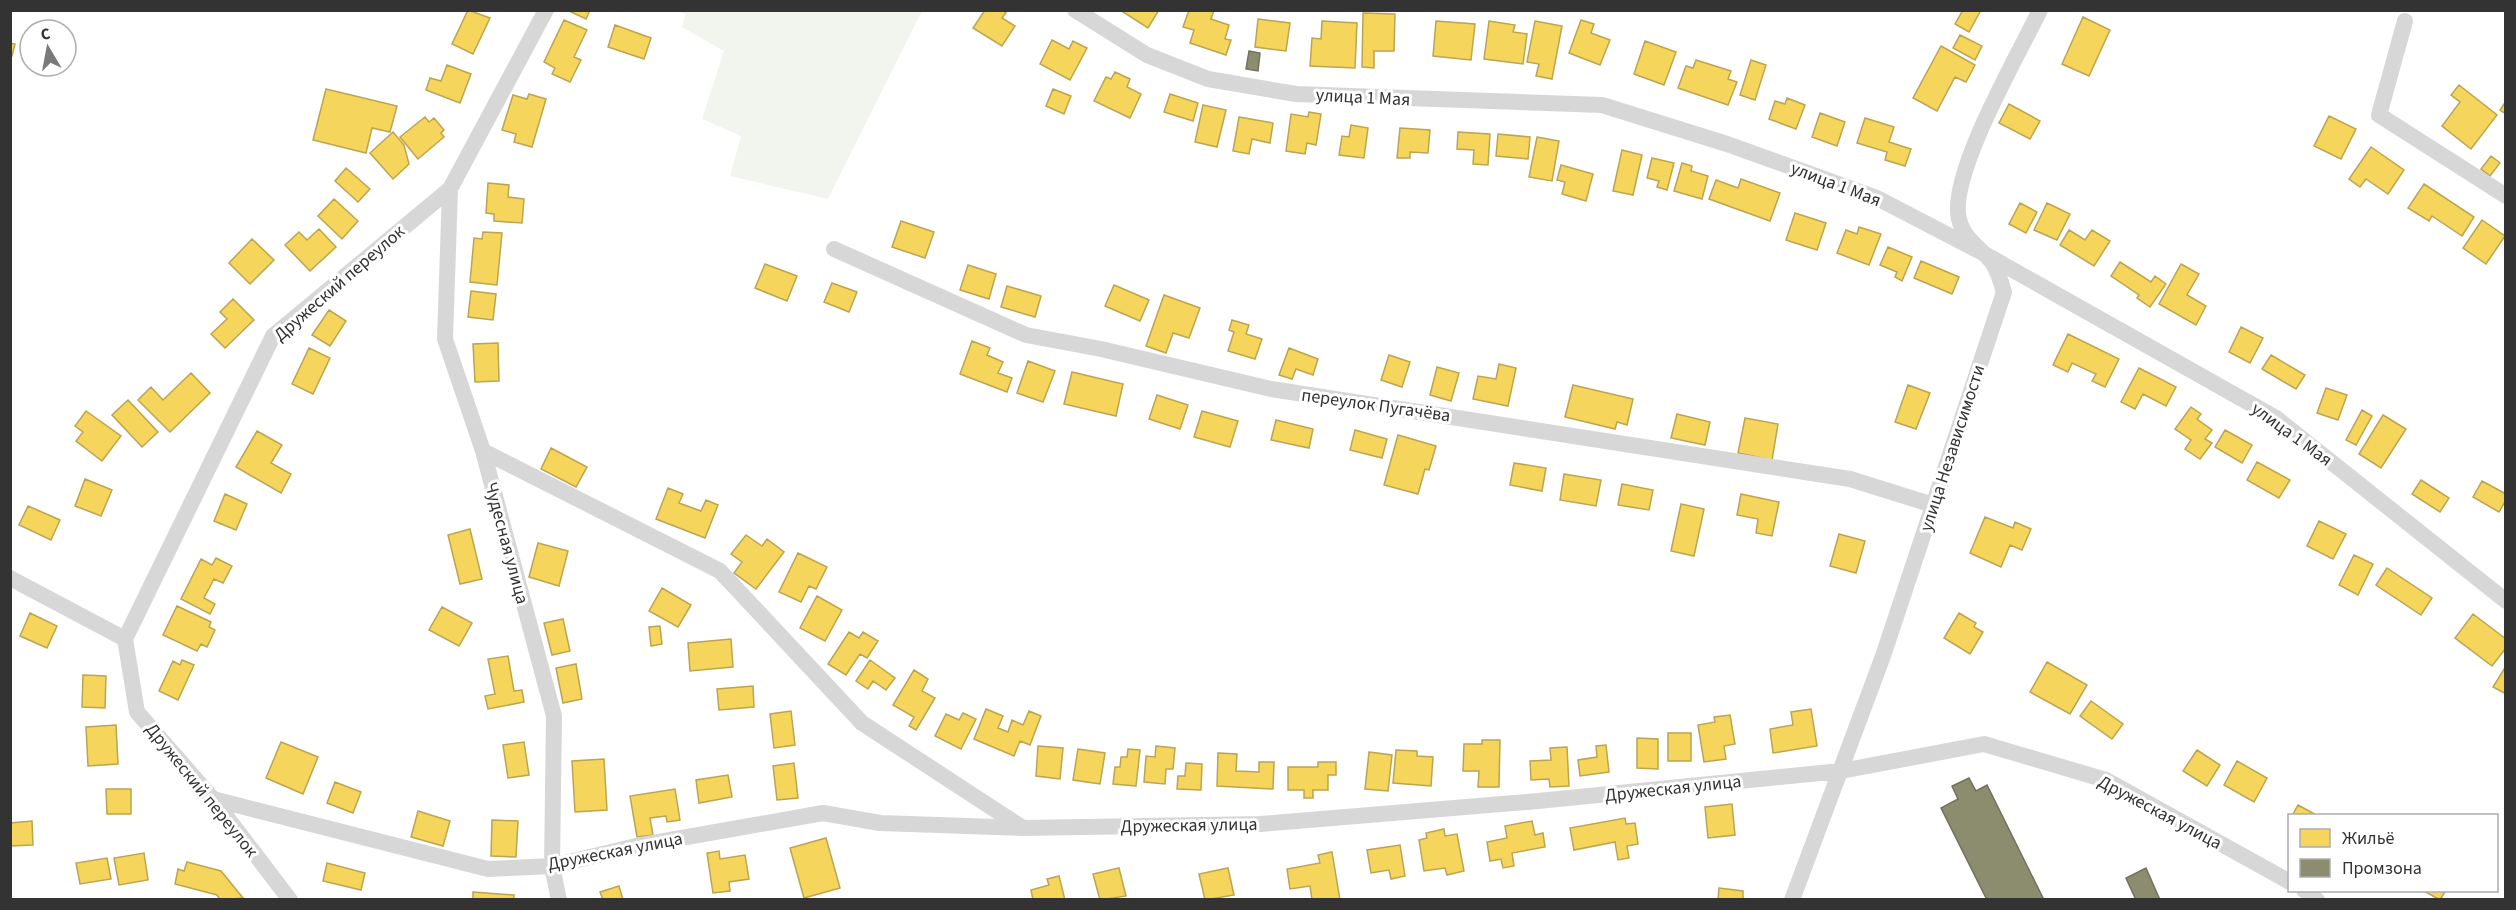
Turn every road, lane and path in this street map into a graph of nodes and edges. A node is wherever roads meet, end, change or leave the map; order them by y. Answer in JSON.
{"nodes":[{"id":1,"x":546,"y":10,"type":"edge"},
{"id":2,"x":1075,"y":10,"type":"edge"},
{"id":3,"x":2040,"y":10,"type":"edge"},
{"id":4,"x":2405,"y":21,"type":"dead end"},
{"id":5,"x":450,"y":189,"type":"junction"},
{"id":6,"x":2505,"y":196,"type":"edge"},
{"id":7,"x":834,"y":249,"type":"dead end"},
{"id":8,"x":1981,"y":252,"type":"junction"},
{"id":9,"x":483,"y":451,"type":"junction"},
{"id":10,"x":1933,"y":506,"type":"junction"},
{"id":11,"x":10,"y":578,"type":"edge"},
{"id":12,"x":2505,"y":601,"type":"edge"},
{"id":13,"x":125,"y":639,"type":"junction"},
{"id":14,"x":1841,"y":771,"type":"junction"},
{"id":15,"x":213,"y":799,"type":"junction"},
{"id":16,"x":1023,"y":828,"type":"junction"},
{"id":17,"x":552,"y":866,"type":"junction"},
{"id":18,"x":2288,"y":881,"type":"edge"},
{"id":19,"x":290,"y":900,"type":"edge"},
{"id":20,"x":559,"y":900,"type":"edge"},
{"id":21,"x":1792,"y":900,"type":"edge"}],
"edges":[{"from":1,"to":5,"type":"street","name":"Дружеский переулок"},
{"from":2,"to":8,"type":"street","name":"улица 1 Мая"},
{"from":3,"to":8,"type":"street","name":"улица Независимости"},
{"from":4,"to":6,"type":"street"},
{"from":5,"to":9,"type":"street","name":"Чудесная улица"},
{"from":5,"to":13,"type":"street","name":"Дружеский переулок"},
{"from":7,"to":10,"type":"street","name":"переулок Пугачёва"},
{"from":8,"to":10,"type":"street","name":"улица Независимости"},
{"from":8,"to":12,"type":"street","name":"улица 1 Мая"},
{"from":9,"to":16,"type":"street"},
{"from":9,"to":17,"type":"street","name":"Чудесная улица"},
{"from":10,"to":14,"type":"street","name":"улица Независимости"},
{"from":11,"to":13,"type":"street"},
{"from":13,"to":15,"type":"street","name":"Дружеский переулок"},
{"from":14,"to":16,"type":"street","name":"Дружеская улица"},
{"from":14,"to":18,"type":"street","name":"Дружеская улица"},
{"from":14,"to":21,"type":"street","name":"улица Независимости"},
{"from":15,"to":17,"type":"street","name":"Дружеская улица"},
{"from":15,"to":19,"type":"street","name":"Дружеский переулок"},
{"from":16,"to":17,"type":"street","name":"Дружеская улица"},
{"from":17,"to":20,"type":"street","name":"Чудесная улица"}]}
